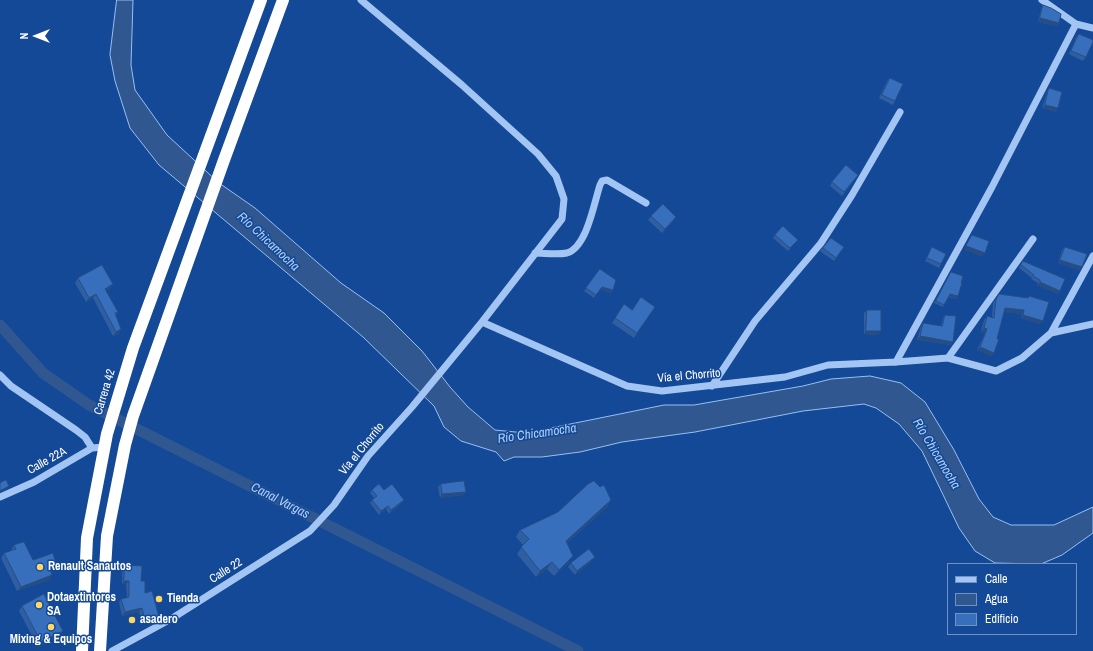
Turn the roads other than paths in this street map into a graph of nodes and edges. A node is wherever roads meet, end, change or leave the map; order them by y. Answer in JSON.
{"nodes":[{"id":1,"x":260,"y":0,"type":"edge"},
{"id":2,"x":283,"y":0,"type":"edge"},
{"id":3,"x":361,"y":0,"type":"edge"},
{"id":4,"x":1042,"y":0,"type":"edge"},
{"id":5,"x":1076,"y":24,"type":"junction"},
{"id":6,"x":1093,"y":28,"type":"edge"},
{"id":7,"x":900,"y":112,"type":"dead end"},
{"id":8,"x":646,"y":203,"type":"dead end"},
{"id":9,"x":1033,"y":239,"type":"dead end"},
{"id":10,"x":535,"y":253,"type":"junction"},
{"id":11,"x":1093,"y":256,"type":"edge"},
{"id":12,"x":482,"y":322,"type":"junction"},
{"id":13,"x":1093,"y":324,"type":"edge"},
{"id":14,"x":1050,"y":333,"type":"junction"},
{"id":15,"x":948,"y":358,"type":"junction"},
{"id":16,"x":896,"y":362,"type":"junction"},
{"id":17,"x":0,"y":375,"type":"edge"},
{"id":18,"x":712,"y":386,"type":"junction"},
{"id":19,"x":104,"y":446,"type":"junction"},
{"id":20,"x":92,"y":448,"type":"junction"},
{"id":21,"x":0,"y":497,"type":"edge"},
{"id":22,"x":325,"y":514,"type":"joint"},
{"id":23,"x":82,"y":651,"type":"edge"},
{"id":24,"x":100,"y":651,"type":"edge"},
{"id":25,"x":112,"y":651,"type":"edge"}],
"edges":[{"from":1,"to":19,"type":"highway","name":"Carrera 42"},
{"from":2,"to":24,"type":"highway"},
{"from":3,"to":10,"type":"street"},
{"from":4,"to":5,"type":"street"},
{"from":5,"to":6,"type":"street"},
{"from":5,"to":16,"type":"street"},
{"from":7,"to":18,"type":"street"},
{"from":8,"to":10,"type":"street"},
{"from":9,"to":15,"type":"street"},
{"from":10,"to":12,"type":"street"},
{"from":11,"to":14,"type":"street"},
{"from":12,"to":18,"type":"street","name":"Vía el Chorrito"},
{"from":12,"to":22,"type":"street","name":"Vía el Chorrito"},
{"from":13,"to":14,"type":"street","name":"Vía el Chorrito"},
{"from":14,"to":15,"type":"street","name":"Vía el Chorrito"},
{"from":15,"to":16,"type":"street","name":"Vía el Chorrito"},
{"from":16,"to":18,"type":"street","name":"Vía el Chorrito"},
{"from":17,"to":20,"type":"street"},
{"from":19,"to":20,"type":"street","name":"Calle 22A"},
{"from":19,"to":23,"type":"highway","name":"Carrera 42"},
{"from":20,"to":21,"type":"street","name":"Calle 22A"},
{"from":22,"to":25,"type":"street","name":"Calle 22"}]}
